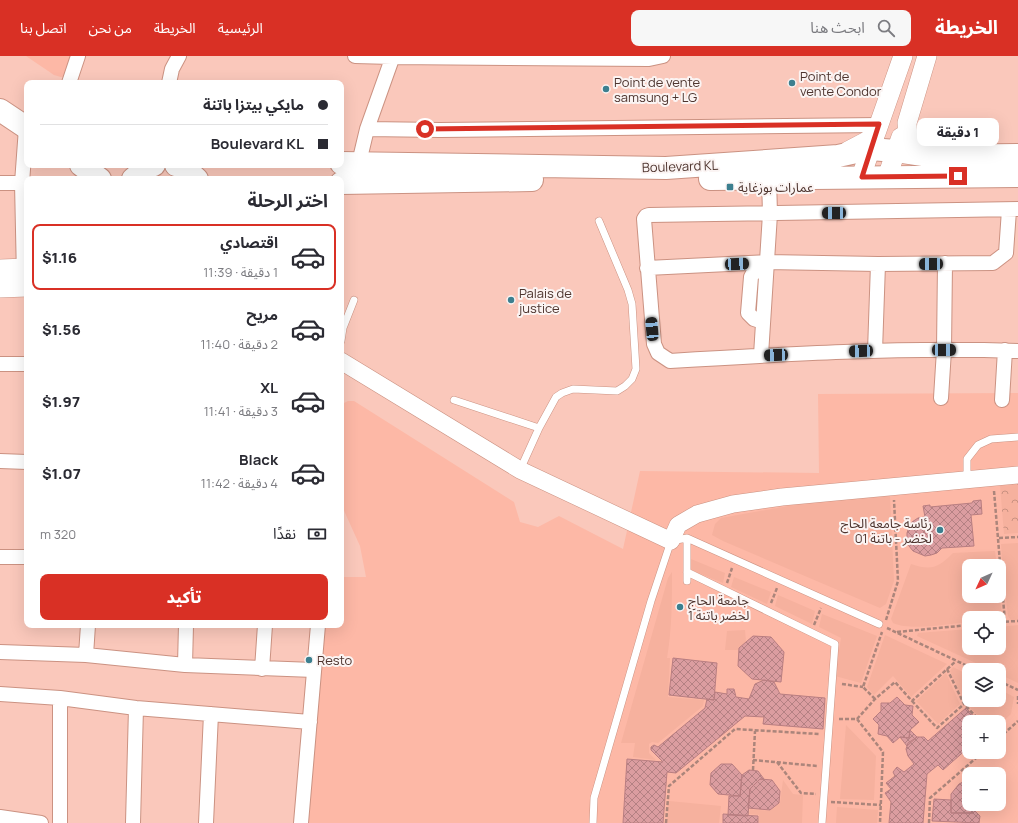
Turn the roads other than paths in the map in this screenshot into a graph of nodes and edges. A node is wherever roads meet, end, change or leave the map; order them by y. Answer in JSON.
{"nodes":[{"id":1,"x":78,"y":56,"type":"edge"},
{"id":2,"x":179,"y":56,"type":"edge"},
{"id":3,"x":355,"y":56,"type":"edge"},
{"id":4,"x":663,"y":56,"type":"edge"},
{"id":5,"x":903,"y":56,"type":"edge"},
{"id":6,"x":927,"y":56,"type":"edge"},
{"id":7,"x":392,"y":57,"type":"edge"},
{"id":8,"x":70,"y":80,"type":"edge"},
{"id":9,"x":170,"y":80,"type":"edge"},
{"id":10,"x":0,"y":110,"type":"edge"},
{"id":11,"x":0,"y":126,"type":"edge"},
{"id":12,"x":367,"y":129,"type":"junction"},
{"id":13,"x":24,"y":131,"type":"edge"},
{"id":14,"x":24,"y":132,"type":"edge"},
{"id":15,"x":875,"y":136,"type":"junction"},
{"id":16,"x":904,"y":152,"type":"junction"},
{"id":17,"x":1018,"y":155,"type":"edge"},
{"id":18,"x":24,"y":158,"type":"edge"},
{"id":19,"x":85,"y":168,"type":"edge"},
{"id":20,"x":146,"y":168,"type":"edge"},
{"id":21,"x":349,"y":173,"type":"edge"},
{"id":22,"x":96,"y":176,"type":"edge"},
{"id":23,"x":137,"y":176,"type":"edge"},
{"id":24,"x":1018,"y":176,"type":"edge"},
{"id":25,"x":862,"y":177,"type":"junction"},
{"id":26,"x":887,"y":177,"type":"junction"},
{"id":27,"x":769,"y":178,"type":"junction"},
{"id":28,"x":0,"y":183,"type":"edge"},
{"id":29,"x":22,"y":184,"type":"junction"},
{"id":30,"x":1013,"y":210,"type":"edge"},
{"id":31,"x":770,"y":214,"type":"junction"},
{"id":32,"x":598,"y":220,"type":"dead end"},
{"id":33,"x":24,"y":241,"type":"edge"},
{"id":34,"x":945,"y":263,"type":"junction"},
{"id":35,"x":878,"y":264,"type":"junction"},
{"id":36,"x":766,"y":267,"type":"junction"},
{"id":37,"x":647,"y":268,"type":"junction"},
{"id":38,"x":0,"y":269,"type":"edge"},
{"id":39,"x":24,"y":269,"type":"edge"},
{"id":40,"x":24,"y":287,"type":"edge"},
{"id":41,"x":0,"y":288,"type":"edge"},
{"id":42,"x":354,"y":300,"type":"dead end"},
{"id":43,"x":344,"y":325,"type":"edge"},
{"id":44,"x":944,"y":350,"type":"junction"},
{"id":45,"x":875,"y":351,"type":"junction"},
{"id":46,"x":1012,"y":351,"type":"edge"},
{"id":47,"x":761,"y":355,"type":"junction"},
{"id":48,"x":344,"y":363,"type":"edge"},
{"id":49,"x":0,"y":364,"type":"edge"},
{"id":50,"x":24,"y":364,"type":"edge"},
{"id":51,"x":941,"y":398,"type":"dead end"},
{"id":52,"x":454,"y":400,"type":"dead end"},
{"id":53,"x":1002,"y":400,"type":"dead end"},
{"id":54,"x":539,"y":428,"type":"junction"},
{"id":55,"x":1018,"y":437,"type":"edge"},
{"id":56,"x":0,"y":461,"type":"edge"},
{"id":57,"x":24,"y":462,"type":"edge"},
{"id":58,"x":520,"y":470,"type":"junction"},
{"id":59,"x":1018,"y":475,"type":"edge"},
{"id":60,"x":967,"y":480,"type":"junction"},
{"id":61,"x":679,"y":540,"type":"junction"},
{"id":62,"x":0,"y":557,"type":"edge"},
{"id":63,"x":24,"y":558,"type":"edge"},
{"id":64,"x":687,"y":572,"type":"junction"},
{"id":65,"x":687,"y":581,"type":"dead end"},
{"id":66,"x":882,"y":625,"type":"road end"},
{"id":67,"x":88,"y":628,"type":"edge"},
{"id":68,"x":186,"y":628,"type":"edge"},
{"id":69,"x":265,"y":628,"type":"edge"},
{"id":70,"x":318,"y":628,"type":"edge"},
{"id":71,"x":0,"y":652,"type":"edge"},
{"id":72,"x":86,"y":655,"type":"junction"},
{"id":73,"x":185,"y":665,"type":"junction"},
{"id":74,"x":262,"y":669,"type":"junction"},
{"id":75,"x":314,"y":670,"type":"junction"},
{"id":76,"x":0,"y":694,"type":"edge"},
{"id":77,"x":60,"y":698,"type":"junction"},
{"id":78,"x":136,"y":708,"type":"junction"},
{"id":79,"x":211,"y":714,"type":"junction"},
{"id":80,"x":310,"y":722,"type":"junction"},
{"id":81,"x":0,"y":817,"type":"edge"},
{"id":82,"x":41,"y":823,"type":"edge"},
{"id":83,"x":60,"y":823,"type":"edge"},
{"id":84,"x":133,"y":823,"type":"edge"},
{"id":85,"x":206,"y":823,"type":"edge"},
{"id":86,"x":302,"y":823,"type":"edge"},
{"id":87,"x":593,"y":823,"type":"edge"},
{"id":88,"x":822,"y":823,"type":"edge"}],
"edges":[{"from":1,"to":8,"type":"street"},
{"from":2,"to":9,"type":"street"},
{"from":3,"to":7,"type":"street"},
{"from":4,"to":7,"type":"street"},
{"from":5,"to":15,"type":"main road"},
{"from":6,"to":16,"type":"main road"},
{"from":7,"to":12,"type":"street"},
{"from":10,"to":13,"type":"main road"},
{"from":11,"to":14,"type":"main road"},
{"from":12,"to":15,"type":"street"},
{"from":12,"to":21,"type":"street"},
{"from":15,"to":16,"type":"main road","name":"Boulevard KL"},
{"from":15,"to":21,"type":"main road","name":"Boulevard KL"},
{"from":15,"to":25,"type":"main road"},
{"from":16,"to":17,"type":"main road","name":"Boulevard KL"},
{"from":16,"to":26,"type":"main road"},
{"from":18,"to":29,"type":"street"},
{"from":19,"to":22,"type":"main road"},
{"from":20,"to":23,"type":"main road"},
{"from":21,"to":27,"type":"main road","name":"Boulevard KL"},
{"from":24,"to":26,"type":"main road","name":"Boulevard KL"},
{"from":25,"to":26,"type":"main road","name":"Boulevard KL"},
{"from":25,"to":27,"type":"main road","name":"Boulevard KL"},
{"from":27,"to":31,"type":"street"},
{"from":28,"to":29,"type":"street"},
{"from":29,"to":33,"type":"street"},
{"from":30,"to":31,"type":"street"},
{"from":30,"to":34,"type":"street"},
{"from":31,"to":36,"type":"street"},
{"from":31,"to":37,"type":"street"},
{"from":32,"to":54,"type":"lane"},
{"from":34,"to":35,"type":"street"},
{"from":34,"to":44,"type":"street"},
{"from":35,"to":36,"type":"street"},
{"from":35,"to":45,"type":"street"},
{"from":36,"to":37,"type":"street"},
{"from":36,"to":47,"type":"street"},
{"from":37,"to":47,"type":"street"},
{"from":38,"to":39,"type":"main road"},
{"from":40,"to":41,"type":"main road"},
{"from":42,"to":43,"type":"lane"},
{"from":44,"to":45,"type":"street"},
{"from":44,"to":46,"type":"street"},
{"from":44,"to":51,"type":"street"},
{"from":45,"to":47,"type":"street"},
{"from":46,"to":53,"type":"street"},
{"from":48,"to":58,"type":"street"},
{"from":49,"to":50,"type":"street"},
{"from":52,"to":54,"type":"lane"},
{"from":54,"to":58,"type":"lane"},
{"from":55,"to":60,"type":"lane"},
{"from":56,"to":57,"type":"street"},
{"from":58,"to":61,"type":"street"},
{"from":59,"to":60,"type":"street"},
{"from":60,"to":61,"type":"street"},
{"from":61,"to":64,"type":"lane"},
{"from":61,"to":66,"type":"lane"},
{"from":61,"to":87,"type":"lane"},
{"from":62,"to":63,"type":"street"},
{"from":64,"to":65,"type":"lane"},
{"from":64,"to":88,"type":"lane"},
{"from":67,"to":72,"type":"street"},
{"from":68,"to":73,"type":"street"},
{"from":69,"to":74,"type":"street"},
{"from":70,"to":75,"type":"street"},
{"from":71,"to":72,"type":"street"},
{"from":72,"to":73,"type":"street"},
{"from":73,"to":74,"type":"street"},
{"from":74,"to":75,"type":"street"},
{"from":75,"to":80,"type":"street"},
{"from":76,"to":77,"type":"street"},
{"from":77,"to":78,"type":"street"},
{"from":77,"to":83,"type":"street"},
{"from":78,"to":79,"type":"street"},
{"from":78,"to":84,"type":"street"},
{"from":79,"to":80,"type":"street"},
{"from":79,"to":85,"type":"street"},
{"from":80,"to":86,"type":"street"},
{"from":81,"to":82,"type":"street"}]}
